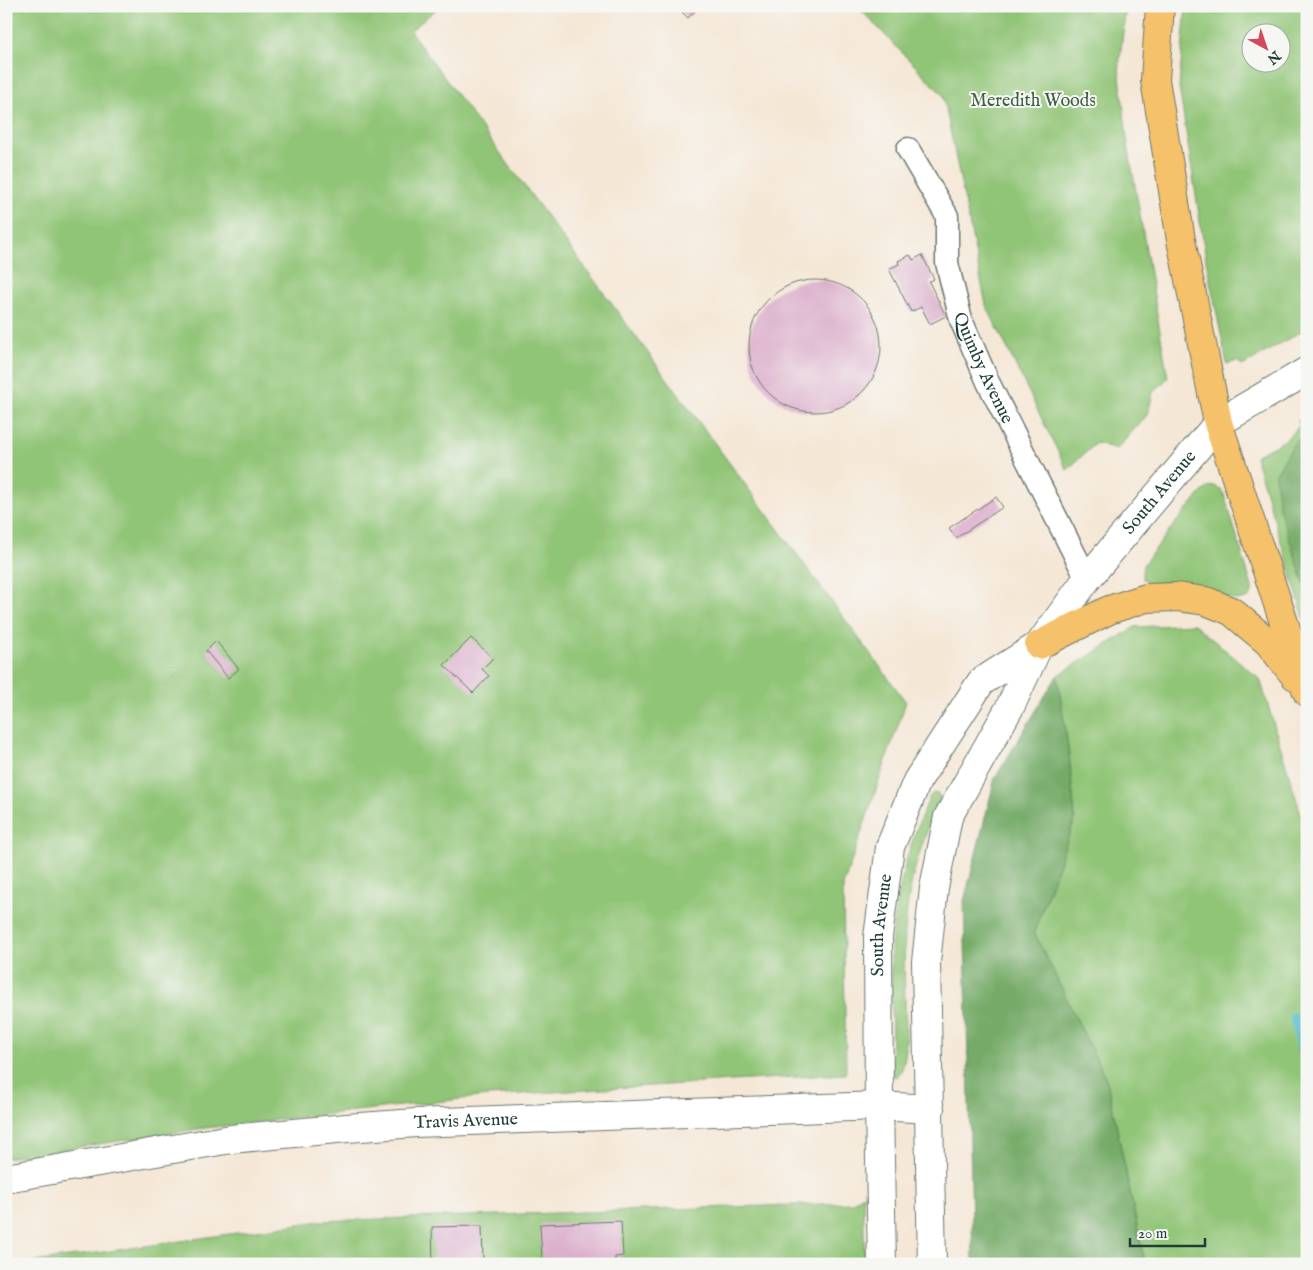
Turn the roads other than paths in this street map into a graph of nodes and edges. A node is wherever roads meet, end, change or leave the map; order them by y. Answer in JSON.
{"nodes":[{"id":1,"x":1160,"y":6,"type":"edge"},
{"id":2,"x":908,"y":149,"type":"dead end"},
{"id":3,"x":1307,"y":371,"type":"edge"},
{"id":4,"x":1218,"y":424,"type":"junction"},
{"id":5,"x":1087,"y":579,"type":"junction"},
{"id":6,"x":1039,"y":645,"type":"junction"},
{"id":7,"x":1307,"y":691,"type":"edge"},
{"id":8,"x":879,"y":1106,"type":"junction"},
{"id":9,"x":930,"y":1109,"type":"junction"},
{"id":10,"x":6,"y":1178,"type":"edge"},
{"id":11,"x":882,"y":1264,"type":"edge"},
{"id":12,"x":932,"y":1264,"type":"edge"}],
"edges":[{"from":1,"to":4,"type":"highway"},
{"from":2,"to":5,"type":"street","name":"Quimby Avenue"},
{"from":3,"to":4,"type":"street","name":"South Avenue"},
{"from":4,"to":5,"type":"street","name":"South Avenue"},
{"from":4,"to":7,"type":"highway"},
{"from":5,"to":6,"type":"street","name":"South Avenue"},
{"from":6,"to":7,"type":"highway"},
{"from":6,"to":8,"type":"street","name":"South Avenue"},
{"from":6,"to":9,"type":"street","name":"South Avenue"},
{"from":8,"to":9,"type":"street","name":"Travis Avenue"},
{"from":8,"to":10,"type":"street","name":"Travis Avenue"},
{"from":8,"to":11,"type":"street","name":"South Avenue"},
{"from":9,"to":12,"type":"street","name":"South Avenue"}]}
